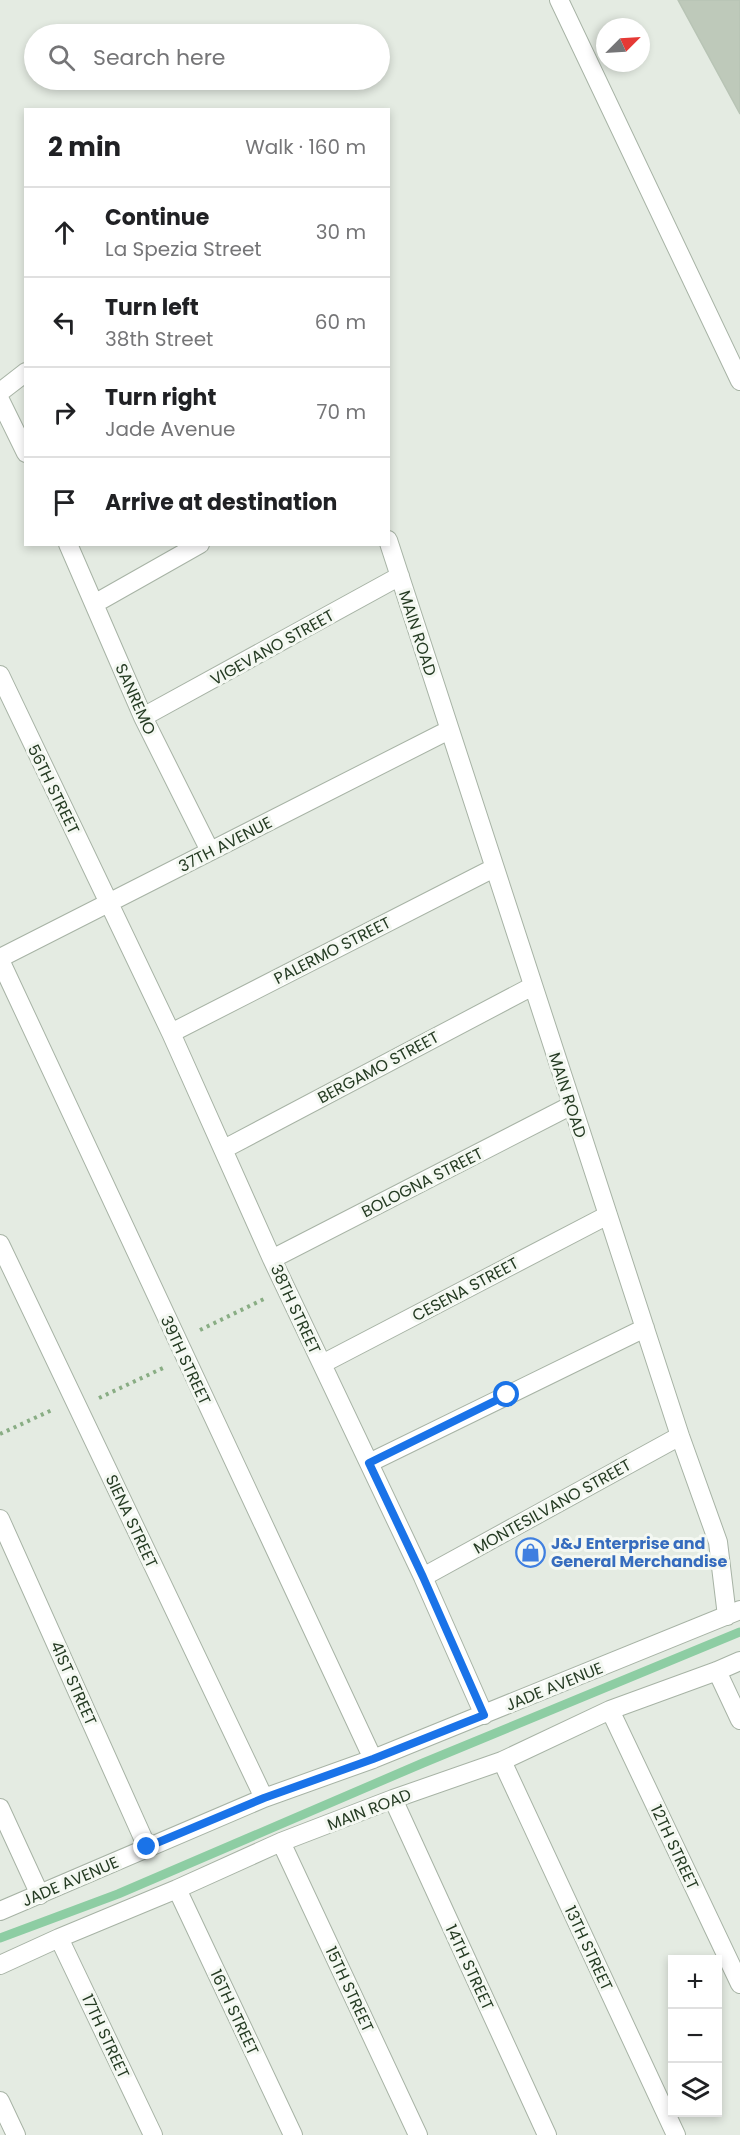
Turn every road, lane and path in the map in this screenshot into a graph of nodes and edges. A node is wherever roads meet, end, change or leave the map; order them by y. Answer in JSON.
{"nodes":[{"id":1,"x":559,"y":0,"type":"edge"},
{"id":2,"x":24,"y":374,"type":"edge"},
{"id":3,"x":740,"y":381,"type":"edge"},
{"id":4,"x":0,"y":392,"type":"edge"},
{"id":5,"x":0,"y":400,"type":"edge"},
{"id":6,"x":24,"y":449,"type":"edge"},
{"id":7,"x":69,"y":546,"type":"edge"},
{"id":8,"x":196,"y":546,"type":"edge"},
{"id":9,"x":390,"y":546,"type":"edge"},
{"id":10,"x":400,"y":576,"type":"junction"},
{"id":11,"x":94,"y":604,"type":"junction"},
{"id":12,"x":0,"y":675,"type":"edge"},
{"id":13,"x":143,"y":717,"type":"junction"},
{"id":14,"x":450,"y":730,"type":"junction"},
{"id":15,"x":210,"y":851,"type":"junction"},
{"id":16,"x":494,"y":868,"type":"junction"},
{"id":17,"x":109,"y":903,"type":"junction"},
{"id":18,"x":0,"y":959,"type":"edge"},
{"id":19,"x":533,"y":986,"type":"junction"},
{"id":20,"x":171,"y":1033,"type":"junction"},
{"id":21,"x":572,"y":1105,"type":"junction"},
{"id":22,"x":224,"y":1149,"type":"junction"},
{"id":23,"x":608,"y":1215,"type":"junction"},
{"id":24,"x":0,"y":1244,"type":"edge"},
{"id":25,"x":273,"y":1259,"type":"junction"},
{"id":26,"x":286,"y":1288,"type":"junction"},
{"id":27,"x":645,"y":1328,"type":"junction"},
{"id":28,"x":182,"y":1349,"type":"junction"},
{"id":29,"x":322,"y":1364,"type":"junction"},
{"id":30,"x":76,"y":1404,"type":"junction"},
{"id":31,"x":0,"y":1434,"type":"edge"},
{"id":32,"x":680,"y":1436,"type":"junction"},
{"id":33,"x":369,"y":1463,"type":"junction"},
{"id":34,"x":0,"y":1519,"type":"edge"},
{"id":35,"x":423,"y":1577,"type":"junction"},
{"id":36,"x":733,"y":1613,"type":"edge"},
{"id":37,"x":740,"y":1661,"type":"edge"},
{"id":38,"x":717,"y":1671,"type":"junction"},
{"id":39,"x":610,"y":1710,"type":"junction"},
{"id":40,"x":484,"y":1715,"type":"junction"},
{"id":41,"x":740,"y":1720,"type":"edge"},
{"id":42,"x":373,"y":1759,"type":"junction"},
{"id":43,"x":502,"y":1761,"type":"junction"},
{"id":44,"x":264,"y":1798,"type":"junction"},
{"id":45,"x":393,"y":1799,"type":"junction"},
{"id":46,"x":0,"y":1808,"type":"edge"},
{"id":47,"x":281,"y":1842,"type":"junction"},
{"id":48,"x":147,"y":1847,"type":"junction"},
{"id":49,"x":177,"y":1889,"type":"junction"},
{"id":50,"x":40,"y":1895,"type":"junction"},
{"id":51,"x":0,"y":1911,"type":"edge"},
{"id":52,"x":59,"y":1938,"type":"junction"},
{"id":53,"x":0,"y":1965,"type":"edge"},
{"id":54,"x":740,"y":1984,"type":"edge"},
{"id":55,"x":0,"y":2101,"type":"edge"},
{"id":56,"x":16,"y":2135,"type":"edge"},
{"id":57,"x":153,"y":2135,"type":"edge"},
{"id":58,"x":293,"y":2135,"type":"edge"},
{"id":59,"x":418,"y":2135,"type":"edge"},
{"id":60,"x":547,"y":2135,"type":"edge"},
{"id":61,"x":676,"y":2135,"type":"edge"}],
"edges":[{"from":1,"to":3,"type":"street"},
{"from":2,"to":4,"type":"street"},
{"from":5,"to":6,"type":"street"},
{"from":7,"to":11,"type":"street","name":"SANREMO"},
{"from":8,"to":11,"type":"street"},
{"from":9,"to":10,"type":"street","name":"MAIN ROAD"},
{"from":10,"to":13,"type":"street","name":"VIGEVANO STREET"},
{"from":10,"to":14,"type":"street","name":"MAIN ROAD"},
{"from":11,"to":13,"type":"street","name":"SANREMO"},
{"from":12,"to":17,"type":"street","name":"56TH STREET"},
{"from":13,"to":15,"type":"street","name":"SANREMO"},
{"from":14,"to":15,"type":"street","name":"37TH AVENUE"},
{"from":14,"to":16,"type":"street","name":"MAIN ROAD"},
{"from":15,"to":17,"type":"street","name":"37TH AVENUE"},
{"from":16,"to":19,"type":"street","name":"MAIN ROAD"},
{"from":16,"to":20,"type":"street","name":"PALERMO STREET"},
{"from":17,"to":18,"type":"street","name":"37TH AVENUE"},
{"from":17,"to":20,"type":"street","name":"38TH STREET"},
{"from":18,"to":28,"type":"street","name":"39TH STREET"},
{"from":19,"to":21,"type":"street","name":"MAIN ROAD"},
{"from":19,"to":22,"type":"street","name":"BERGAMO STREET"},
{"from":20,"to":22,"type":"street","name":"38TH STREET"},
{"from":21,"to":23,"type":"street","name":"MAIN ROAD"},
{"from":21,"to":25,"type":"street","name":"BOLOGNA STREET"},
{"from":22,"to":25,"type":"street","name":"38TH STREET"},
{"from":23,"to":27,"type":"street","name":"MAIN ROAD"},
{"from":23,"to":29,"type":"street","name":"CESENA STREET"},
{"from":24,"to":30,"type":"street","name":"SIENA STREET"},
{"from":25,"to":26,"type":"street","name":"38TH STREET"},
{"from":26,"to":28,"type":"path"},
{"from":26,"to":29,"type":"street","name":"38TH STREET"},
{"from":27,"to":32,"type":"street","name":"MAIN ROAD"},
{"from":27,"to":33,"type":"street"},
{"from":28,"to":30,"type":"path"},
{"from":28,"to":42,"type":"street","name":"39TH STREET"},
{"from":29,"to":33,"type":"street","name":"38TH STREET"},
{"from":30,"to":31,"type":"path"},
{"from":30,"to":44,"type":"street","name":"SIENA STREET"},
{"from":32,"to":35,"type":"street","name":"MONTESILVANO STREET"},
{"from":32,"to":36,"type":"street","name":"MAIN ROAD"},
{"from":33,"to":35,"type":"street","name":"38TH STREET"},
{"from":34,"to":48,"type":"street","name":"41ST STREET"},
{"from":35,"to":40,"type":"street","name":"38TH STREET"},
{"from":36,"to":40,"type":"street","name":"JADE AVENUE"},
{"from":37,"to":38,"type":"street","name":"MAIN ROAD"},
{"from":38,"to":39,"type":"street","name":"MAIN ROAD"},
{"from":38,"to":41,"type":"street"},
{"from":39,"to":43,"type":"street","name":"MAIN ROAD"},
{"from":39,"to":54,"type":"street","name":"12TH STREET"},
{"from":40,"to":42,"type":"street","name":"JADE AVENUE"},
{"from":42,"to":44,"type":"street","name":"JADE AVENUE"},
{"from":43,"to":45,"type":"street","name":"MAIN ROAD"},
{"from":43,"to":61,"type":"street","name":"13TH STREET"},
{"from":44,"to":48,"type":"street","name":"JADE AVENUE"},
{"from":45,"to":47,"type":"street","name":"MAIN ROAD"},
{"from":45,"to":60,"type":"street","name":"14TH STREET"},
{"from":46,"to":50,"type":"street"},
{"from":47,"to":49,"type":"street","name":"MAIN ROAD"},
{"from":47,"to":59,"type":"street","name":"15TH STREET"},
{"from":48,"to":50,"type":"street","name":"JADE AVENUE"},
{"from":49,"to":52,"type":"street","name":"MAIN ROAD"},
{"from":49,"to":58,"type":"street","name":"16TH STREET"},
{"from":50,"to":51,"type":"street","name":"JADE AVENUE"},
{"from":52,"to":53,"type":"street","name":"MAIN ROAD"},
{"from":52,"to":57,"type":"street","name":"17TH STREET"},
{"from":55,"to":56,"type":"street"}]}
